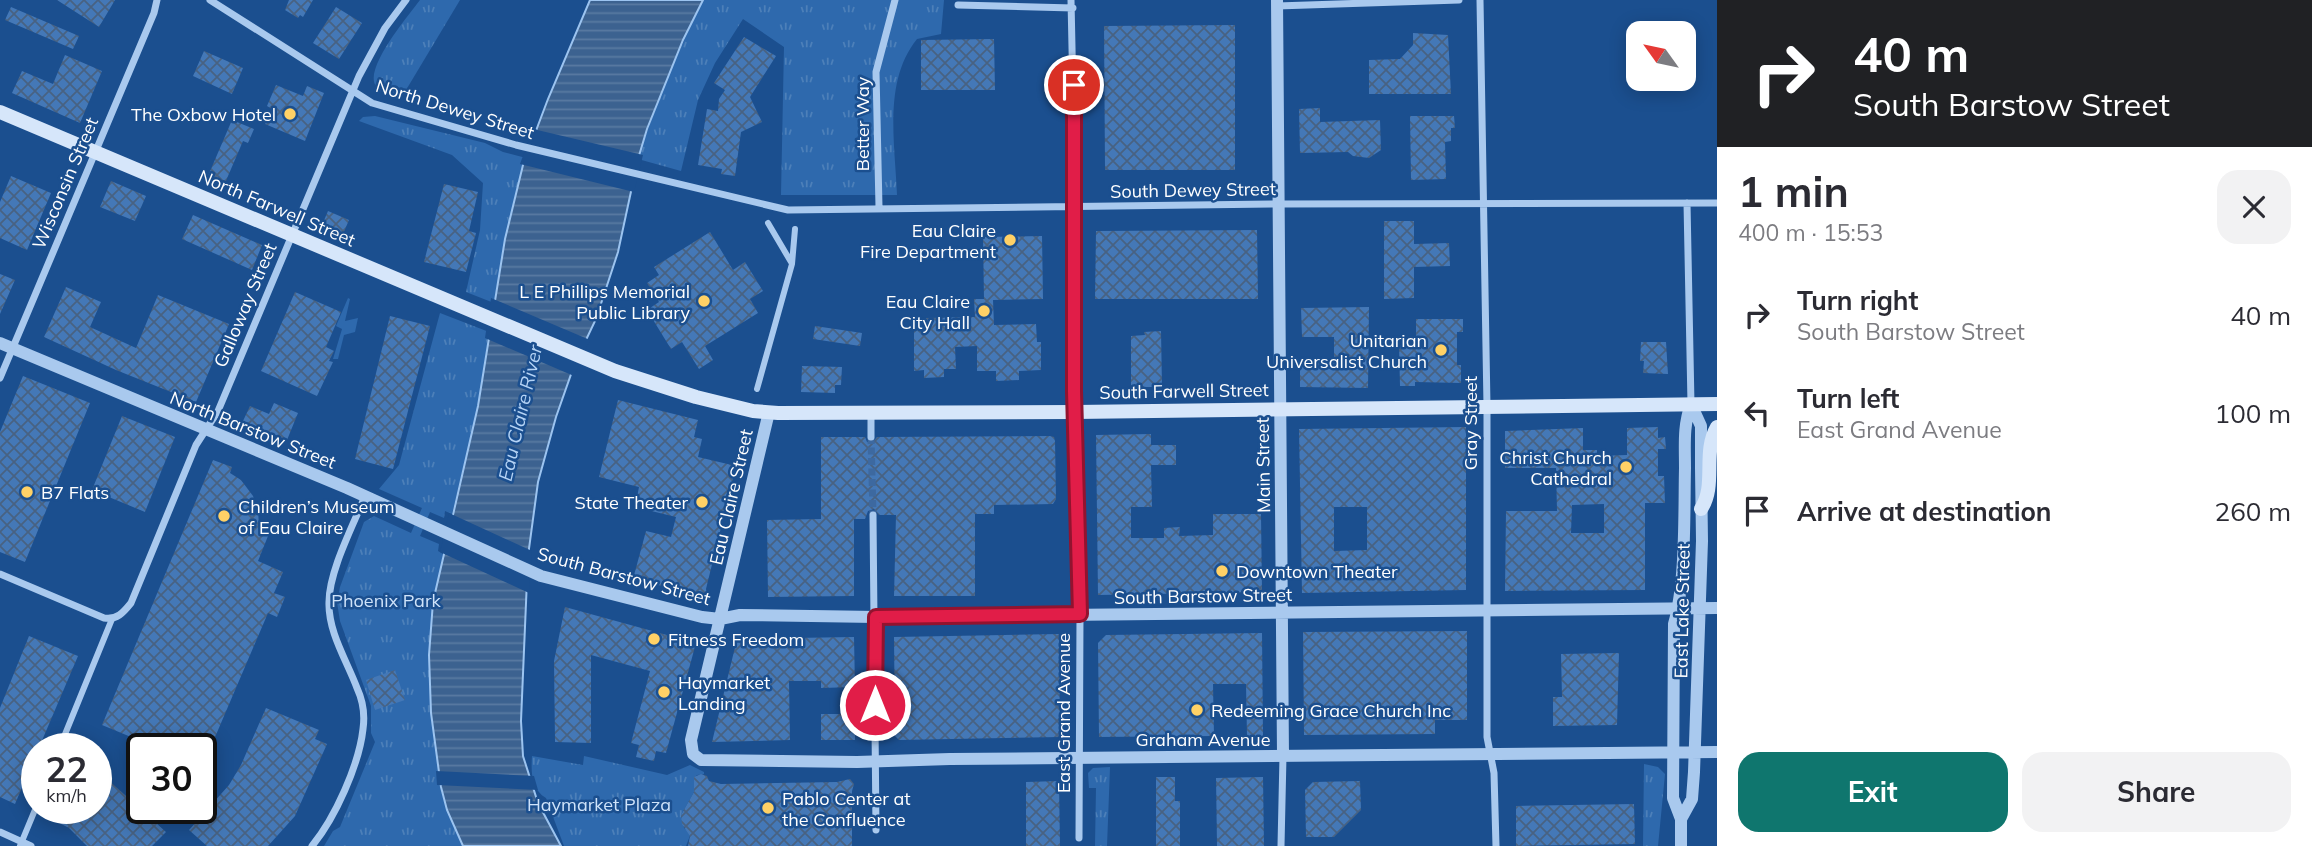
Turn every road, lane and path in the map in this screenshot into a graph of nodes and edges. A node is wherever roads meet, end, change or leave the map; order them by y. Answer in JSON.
{"nodes":[{"id":1,"x":156,"y":0,"type":"edge"},
{"id":2,"x":210,"y":0,"type":"edge"},
{"id":3,"x":406,"y":0,"type":"edge"},
{"id":4,"x":895,"y":0,"type":"edge"},
{"id":5,"x":1459,"y":0,"type":"edge"},
{"id":6,"x":1480,"y":0,"type":"edge"},
{"id":7,"x":1277,"y":3,"type":"edge"},
{"id":8,"x":1072,"y":4,"type":"edge"},
{"id":9,"x":958,"y":5,"type":"dead end"},
{"id":10,"x":352,"y":91,"type":"junction"},
{"id":11,"x":0,"y":112,"type":"edge"},
{"id":12,"x":96,"y":152,"type":"junction"},
{"id":13,"x":592,"y":164,"type":"joint"},
{"id":14,"x":1687,"y":203,"type":"junction"},
{"id":15,"x":1717,"y":203,"type":"edge"},
{"id":16,"x":1278,"y":204,"type":"junction"},
{"id":17,"x":1483,"y":205,"type":"junction"},
{"id":18,"x":879,"y":207,"type":"junction"},
{"id":19,"x":1075,"y":208,"type":"junction"},
{"id":20,"x":768,"y":223,"type":"dead end"},
{"id":21,"x":795,"y":229,"type":"dead end"},
{"id":22,"x":292,"y":235,"type":"junction"},
{"id":23,"x":792,"y":264,"type":"junction"},
{"id":24,"x":538,"y":340,"type":"joint"},
{"id":25,"x":6,"y":346,"type":"edge"},
{"id":26,"x":0,"y":378,"type":"edge"},
{"id":27,"x":757,"y":389,"type":"dead end"},
{"id":28,"x":1691,"y":404,"type":"junction"},
{"id":29,"x":1717,"y":404,"type":"edge"},
{"id":30,"x":1487,"y":406,"type":"junction"},
{"id":31,"x":1279,"y":408,"type":"junction"},
{"id":32,"x":769,"y":412,"type":"junction"},
{"id":33,"x":1075,"y":412,"type":"junction"},
{"id":34,"x":871,"y":414,"type":"junction"},
{"id":35,"x":1717,"y":427,"type":"edge"},
{"id":36,"x":205,"y":430,"type":"junction"},
{"id":37,"x":871,"y":437,"type":"tunnel mouth"},
{"id":38,"x":365,"y":496,"type":"junction"},
{"id":39,"x":1701,"y":509,"type":"junction"},
{"id":40,"x":873,"y":515,"type":"tunnel mouth"},
{"id":41,"x":491,"y":552,"type":"joint"},
{"id":42,"x":0,"y":574,"type":"edge"},
{"id":43,"x":1698,"y":608,"type":"junction"},
{"id":44,"x":1717,"y":608,"type":"edge"},
{"id":45,"x":1678,"y":609,"type":"junction"},
{"id":46,"x":1485,"y":610,"type":"junction"},
{"id":47,"x":1282,"y":612,"type":"junction"},
{"id":48,"x":1080,"y":614,"type":"junction"},
{"id":49,"x":876,"y":617,"type":"junction"},
{"id":50,"x":112,"y":619,"type":"junction"},
{"id":51,"x":720,"y":619,"type":"junction"},
{"id":52,"x":66,"y":733,"type":"edge"},
{"id":53,"x":1674,"y":752,"type":"junction"},
{"id":54,"x":1695,"y":752,"type":"junction"},
{"id":55,"x":1717,"y":752,"type":"edge"},
{"id":56,"x":693,"y":754,"type":"joint"},
{"id":57,"x":1491,"y":754,"type":"junction"},
{"id":58,"x":1283,"y":755,"type":"junction"},
{"id":59,"x":1078,"y":758,"type":"junction"},
{"id":60,"x":875,"y":761,"type":"junction"},
{"id":61,"x":1681,"y":818,"type":"junction"},
{"id":62,"x":29,"y":824,"type":"edge"},
{"id":63,"x":876,"y":830,"type":"dead end"},
{"id":64,"x":0,"y":832,"type":"edge"},
{"id":65,"x":1079,"y":838,"type":"dead end"},
{"id":66,"x":21,"y":844,"type":"edge"},
{"id":67,"x":31,"y":846,"type":"edge"},
{"id":68,"x":312,"y":846,"type":"edge"},
{"id":69,"x":1281,"y":846,"type":"edge"},
{"id":70,"x":1496,"y":846,"type":"edge"},
{"id":71,"x":1681,"y":846,"type":"edge"}],
"edges":[{"from":1,"to":12,"type":"street","name":"Wisconsin Street"},
{"from":2,"to":10,"type":"street","name":"North Dewey Street"},
{"from":3,"to":10,"type":"street","name":"Galloway Street"},
{"from":4,"to":18,"type":"street","name":"Better Way"},
{"from":5,"to":7,"type":"street"},
{"from":6,"to":17,"type":"street","name":"Gray Street"},
{"from":7,"to":16,"type":"street","name":"Main Street"},
{"from":8,"to":9,"type":"street"},
{"from":8,"to":19,"type":"street","name":"East Grand Avenue"},
{"from":10,"to":13,"type":"street","name":"North Dewey Street"},
{"from":10,"to":22,"type":"street","name":"Galloway Street"},
{"from":11,"to":12,"type":"main road","name":"North Farwell Street"},
{"from":12,"to":22,"type":"main road","name":"North Farwell Street"},
{"from":12,"to":25,"type":"street","name":"Wisconsin Street"},
{"from":13,"to":18,"type":"street","name":"South Dewey Street"},
{"from":14,"to":15,"type":"street","name":"South Dewey Street"},
{"from":14,"to":17,"type":"street","name":"South Dewey Street"},
{"from":14,"to":28,"type":"street","name":"East Lake Street"},
{"from":16,"to":17,"type":"street","name":"South Dewey Street"},
{"from":16,"to":19,"type":"street","name":"South Dewey Street"},
{"from":16,"to":31,"type":"street","name":"Main Street"},
{"from":17,"to":30,"type":"street","name":"Gray Street"},
{"from":18,"to":19,"type":"street","name":"South Dewey Street"},
{"from":19,"to":33,"type":"street","name":"East Grand Avenue"},
{"from":20,"to":23,"type":"street"},
{"from":21,"to":23,"type":"street"},
{"from":22,"to":24,"type":"main road","name":"North Farwell Street"},
{"from":22,"to":36,"type":"street","name":"Galloway Street"},
{"from":23,"to":27,"type":"street"},
{"from":24,"to":32,"type":"main road","name":"South Farwell Street"},
{"from":25,"to":26,"type":"street","name":"Wisconsin Street"},
{"from":25,"to":36,"type":"street","name":"North Barstow Street"},
{"from":28,"to":29,"type":"main road","name":"South Farwell Street"},
{"from":28,"to":30,"type":"main road","name":"South Farwell Street"},
{"from":28,"to":39,"type":"street","name":"East Lake Street"},
{"from":28,"to":45,"type":"street","name":"East Lake Street"},
{"from":30,"to":31,"type":"main road","name":"South Farwell Street"},
{"from":30,"to":46,"type":"street","name":"Gray Street"},
{"from":31,"to":33,"type":"main road","name":"South Farwell Street"},
{"from":31,"to":47,"type":"street","name":"Main Street"},
{"from":32,"to":34,"type":"main road","name":"South Farwell Street"},
{"from":32,"to":51,"type":"street","name":"Eau Claire Street"},
{"from":33,"to":34,"type":"main road","name":"South Farwell Street"},
{"from":33,"to":48,"type":"street","name":"East Grand Avenue"},
{"from":34,"to":37,"type":"street"},
{"from":35,"to":39,"type":"main road"},
{"from":36,"to":38,"type":"street","name":"North Barstow Street"},
{"from":36,"to":50,"type":"street","name":"Galloway Street"},
{"from":38,"to":41,"type":"street","name":"North Barstow Street"},
{"from":38,"to":68,"type":"street"},
{"from":39,"to":43,"type":"street","name":"East Lake Street"},
{"from":40,"to":49,"type":"street"},
{"from":41,"to":51,"type":"street","name":"South Barstow Street"},
{"from":42,"to":50,"type":"street"},
{"from":43,"to":44,"type":"street","name":"South Barstow Street"},
{"from":43,"to":45,"type":"street","name":"South Barstow Street"},
{"from":43,"to":54,"type":"street","name":"East Lake Street"},
{"from":45,"to":46,"type":"street","name":"South Barstow Street"},
{"from":45,"to":53,"type":"street","name":"East Lake Street"},
{"from":46,"to":47,"type":"street","name":"South Barstow Street"},
{"from":46,"to":57,"type":"street","name":"Gray Street"},
{"from":47,"to":48,"type":"street","name":"South Barstow Street"},
{"from":47,"to":58,"type":"street","name":"Main Street"},
{"from":48,"to":49,"type":"street","name":"South Barstow Street"},
{"from":48,"to":59,"type":"street","name":"East Grand Avenue"},
{"from":49,"to":51,"type":"street","name":"South Barstow Street"},
{"from":49,"to":60,"type":"street"},
{"from":50,"to":52,"type":"street"},
{"from":51,"to":56,"type":"street","name":"Eau Claire Street"},
{"from":53,"to":54,"type":"street","name":"Graham Avenue"},
{"from":53,"to":57,"type":"street","name":"Graham Avenue"},
{"from":53,"to":61,"type":"street","name":"East Lake Street"},
{"from":54,"to":55,"type":"street","name":"Graham Avenue"},
{"from":54,"to":61,"type":"street","name":"East Lake Street"},
{"from":56,"to":60,"type":"street","name":"Graham Avenue"},
{"from":57,"to":58,"type":"street","name":"Graham Avenue"},
{"from":57,"to":70,"type":"street","name":"Gray Street"},
{"from":58,"to":59,"type":"street","name":"Graham Avenue"},
{"from":58,"to":69,"type":"street","name":"Main Street"},
{"from":59,"to":60,"type":"street","name":"Graham Avenue"},
{"from":59,"to":65,"type":"street","name":"East Grand Avenue"},
{"from":60,"to":63,"type":"street"},
{"from":61,"to":71,"type":"street","name":"East Lake Street"},
{"from":62,"to":66,"type":"street"},
{"from":64,"to":66,"type":"street"},
{"from":66,"to":67,"type":"street"}]}
